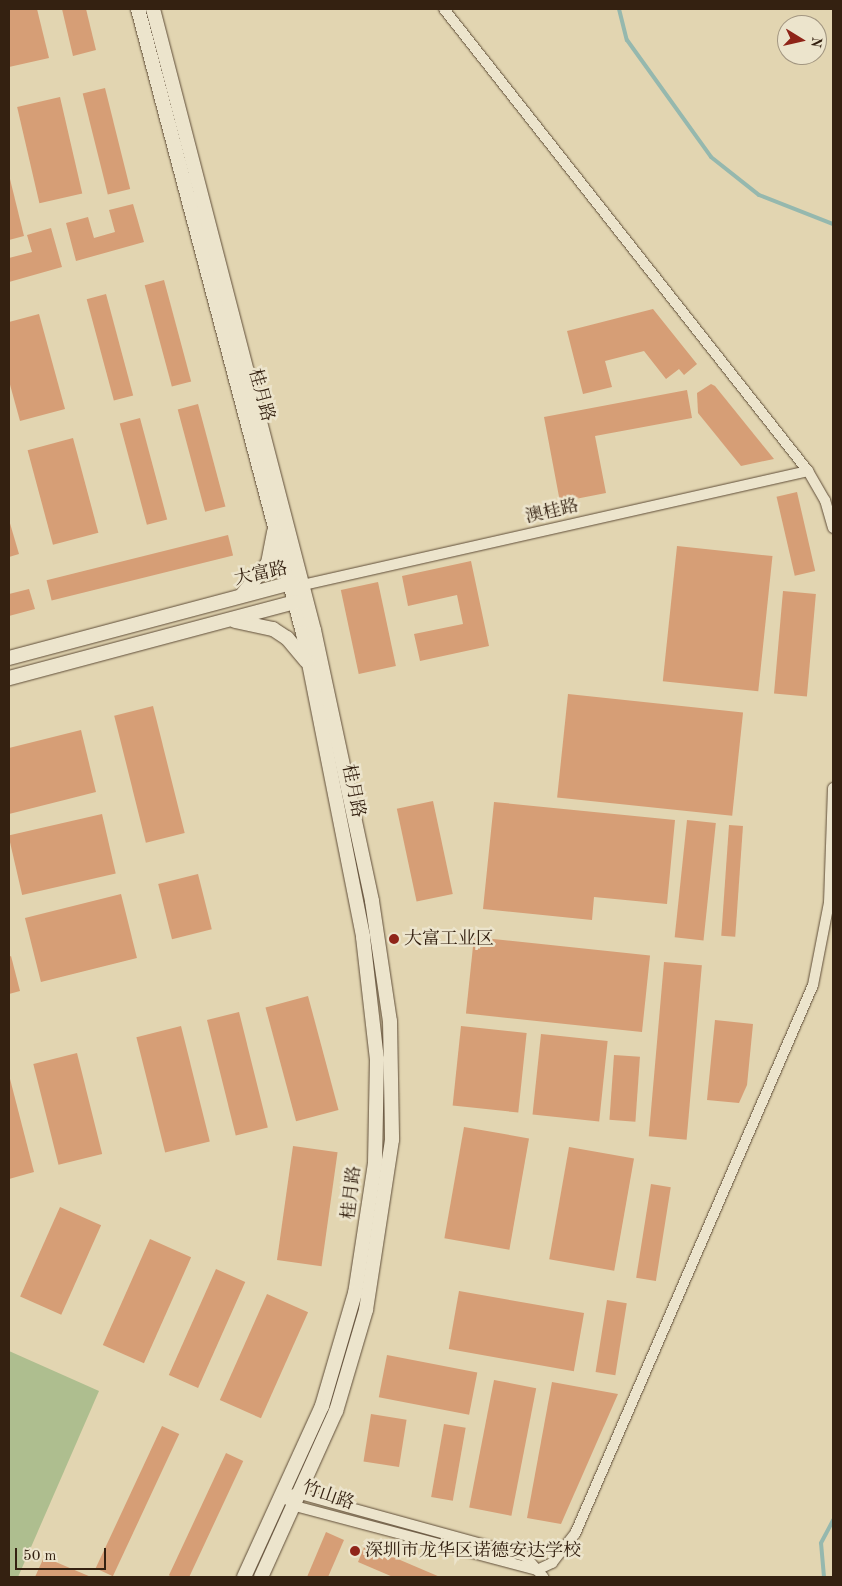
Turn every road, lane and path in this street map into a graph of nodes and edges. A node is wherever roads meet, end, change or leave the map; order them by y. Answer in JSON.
{"nodes":[{"id":1,"x":138,"y":9,"type":"edge"},
{"id":2,"x":153,"y":9,"type":"edge"},
{"id":3,"x":444,"y":9,"type":"edge"},
{"id":4,"x":808,"y":471,"type":"junction"},
{"id":5,"x":273,"y":516,"type":"junction"},
{"id":6,"x":833,"y":528,"type":"edge"},
{"id":7,"x":297,"y":584,"type":"junction"},
{"id":8,"x":240,"y":596,"type":"junction"},
{"id":9,"x":295,"y":602,"type":"junction"},
{"id":10,"x":183,"y":612,"type":"junction"},
{"id":11,"x":222,"y":621,"type":"junction"},
{"id":12,"x":188,"y":630,"type":"junction"},
{"id":13,"x":9,"y":658,"type":"edge"},
{"id":14,"x":310,"y":667,"type":"junction"},
{"id":15,"x":9,"y":678,"type":"edge"},
{"id":16,"x":833,"y":788,"type":"edge"},
{"id":17,"x":283,"y":1495,"type":"junction"},
{"id":18,"x":298,"y":1500,"type":"junction"},
{"id":19,"x":540,"y":1574,"type":"edge"},
{"id":20,"x":244,"y":1577,"type":"edge"},
{"id":21,"x":261,"y":1577,"type":"edge"}],
"edges":[{"from":1,"to":5,"type":"main road","name":"桂月路"},
{"from":2,"to":7,"type":"main road","name":"桂月路"},
{"from":3,"to":4,"type":"street"},
{"from":4,"to":6,"type":"street"},
{"from":4,"to":7,"type":"street","name":"澳桂路"},
{"from":5,"to":7,"type":"main road","name":"桂月路"},
{"from":5,"to":8,"type":"main road"},
{"from":7,"to":8,"type":"main road","name":"大富路"},
{"from":7,"to":9,"type":"main road","name":"大富路"},
{"from":7,"to":18,"type":"main road","name":"桂月路"},
{"from":8,"to":10,"type":"main road","name":"大富路"},
{"from":9,"to":11,"type":"main road","name":"大富路"},
{"from":9,"to":14,"type":"main road","name":"桂月路"},
{"from":10,"to":12,"type":"main road"},
{"from":10,"to":13,"type":"main road","name":"大富路"},
{"from":11,"to":12,"type":"main road","name":"大富路"},
{"from":11,"to":14,"type":"main road"},
{"from":12,"to":15,"type":"main road","name":"大富路"},
{"from":14,"to":17,"type":"main road","name":"桂月路"},
{"from":16,"to":19,"type":"street"},
{"from":17,"to":18,"type":"street","name":"竹山路"},
{"from":17,"to":20,"type":"main road","name":"桂月路"},
{"from":18,"to":19,"type":"street","name":"竹山路"},
{"from":18,"to":21,"type":"main road","name":"桂月路"}]}
